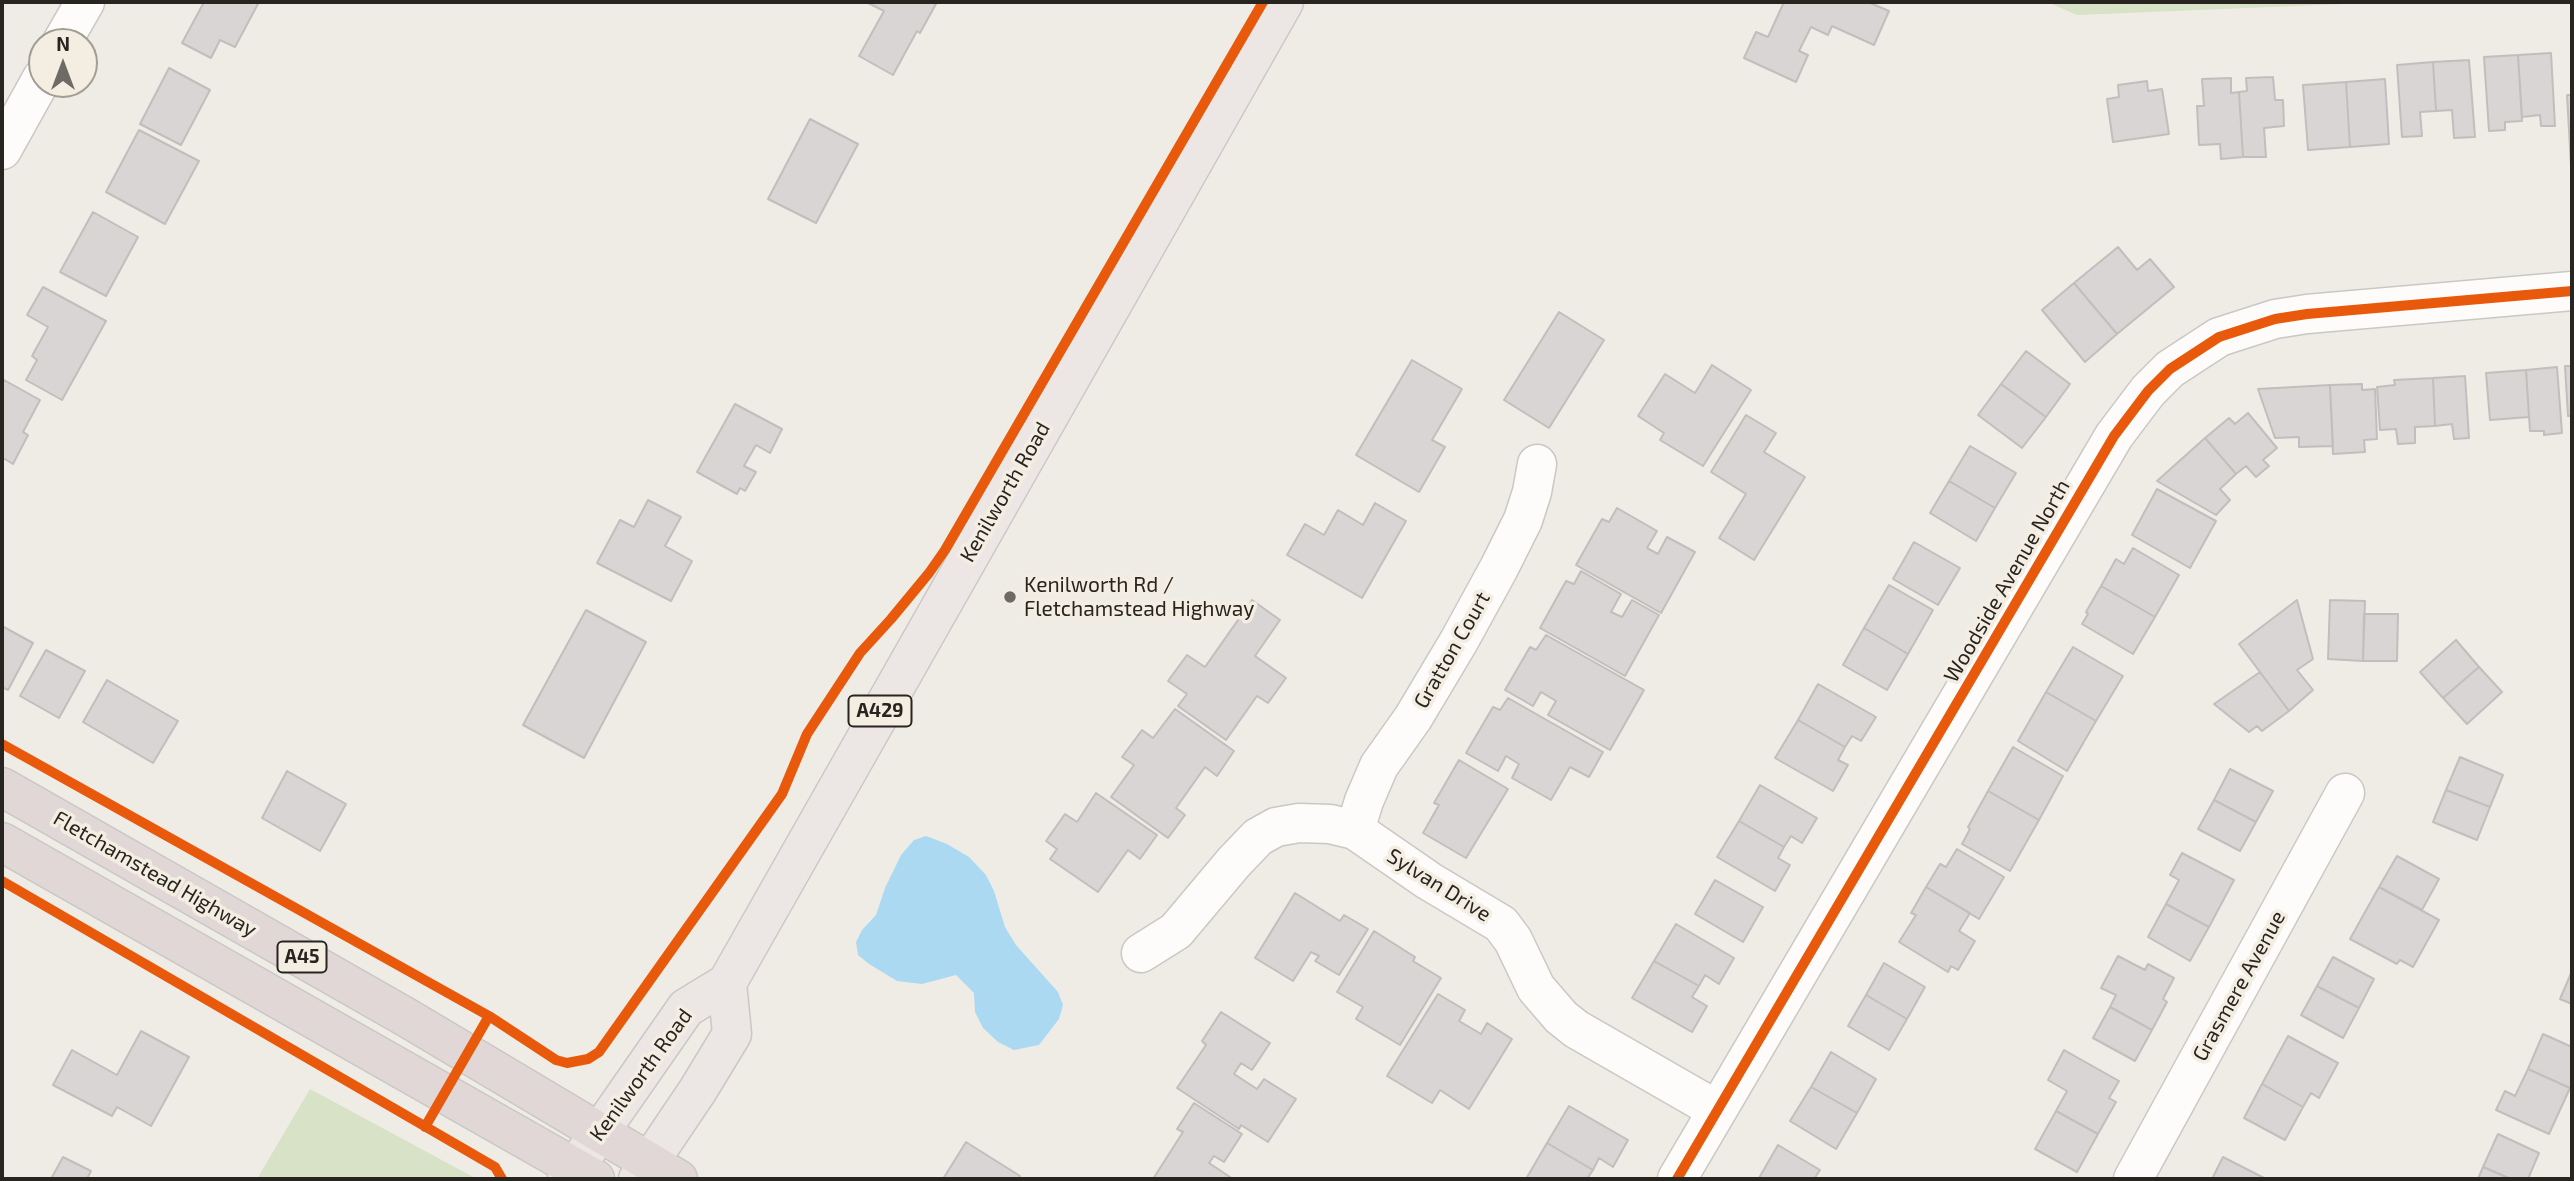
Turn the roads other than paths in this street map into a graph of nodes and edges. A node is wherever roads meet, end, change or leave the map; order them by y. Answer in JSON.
{"nodes":[{"id":1,"x":85,"y":2,"type":"edge"},
{"id":2,"x":1284,"y":2,"type":"edge"},
{"id":3,"x":70,"y":28,"type":"edge"},
{"id":4,"x":31,"y":98,"type":"edge"},
{"id":5,"x":2,"y":150,"type":"edge"},
{"id":6,"x":2572,"y":291,"type":"edge"},
{"id":7,"x":1537,"y":464,"type":"dead end"},
{"id":8,"x":2,"y":787,"type":"edge"},
{"id":9,"x":2345,"y":793,"type":"dead end"},
{"id":10,"x":1355,"y":830,"type":"junction"},
{"id":11,"x":2,"y":842,"type":"edge"},
{"id":12,"x":1141,"y":953,"type":"dead end"},
{"id":13,"x":727,"y":982,"type":"junction"},
{"id":14,"x":1717,"y":1110,"type":"junction"},
{"id":15,"x":599,"y":1131,"type":"junction"},
{"id":16,"x":655,"y":1174,"type":"edge"},
{"id":17,"x":579,"y":1175,"type":"edge"},
{"id":18,"x":1677,"y":1179,"type":"edge"},
{"id":19,"x":2133,"y":1179,"type":"edge"}],
"edges":[{"from":1,"to":3,"type":"street"},
{"from":2,"to":13,"type":"main road","name":"Kenilworth Road","number":"A429"},
{"from":4,"to":5,"type":"street"},
{"from":6,"to":14,"type":"street","name":"Woodside Avenue North"},
{"from":7,"to":10,"type":"street","name":"Gratton Court"},
{"from":8,"to":15,"type":"highway","name":"Fletchamstead Highway","number":"A45"},
{"from":9,"to":19,"type":"street","name":"Grasmere Avenue"},
{"from":10,"to":12,"type":"street","name":"Sylvan Drive"},
{"from":10,"to":14,"type":"street","name":"Sylvan Drive"},
{"from":11,"to":17,"type":"highway","number":"A45"},
{"from":13,"to":15,"type":"main road","name":"Kenilworth Road","number":"A429"},
{"from":13,"to":16,"type":"main road"},
{"from":14,"to":18,"type":"street","name":"Woodside Avenue North"},
{"from":15,"to":16,"type":"highway","number":"A45"},
{"from":15,"to":17,"type":"main road","name":"Kenilworth Road","number":"A429"}]}
